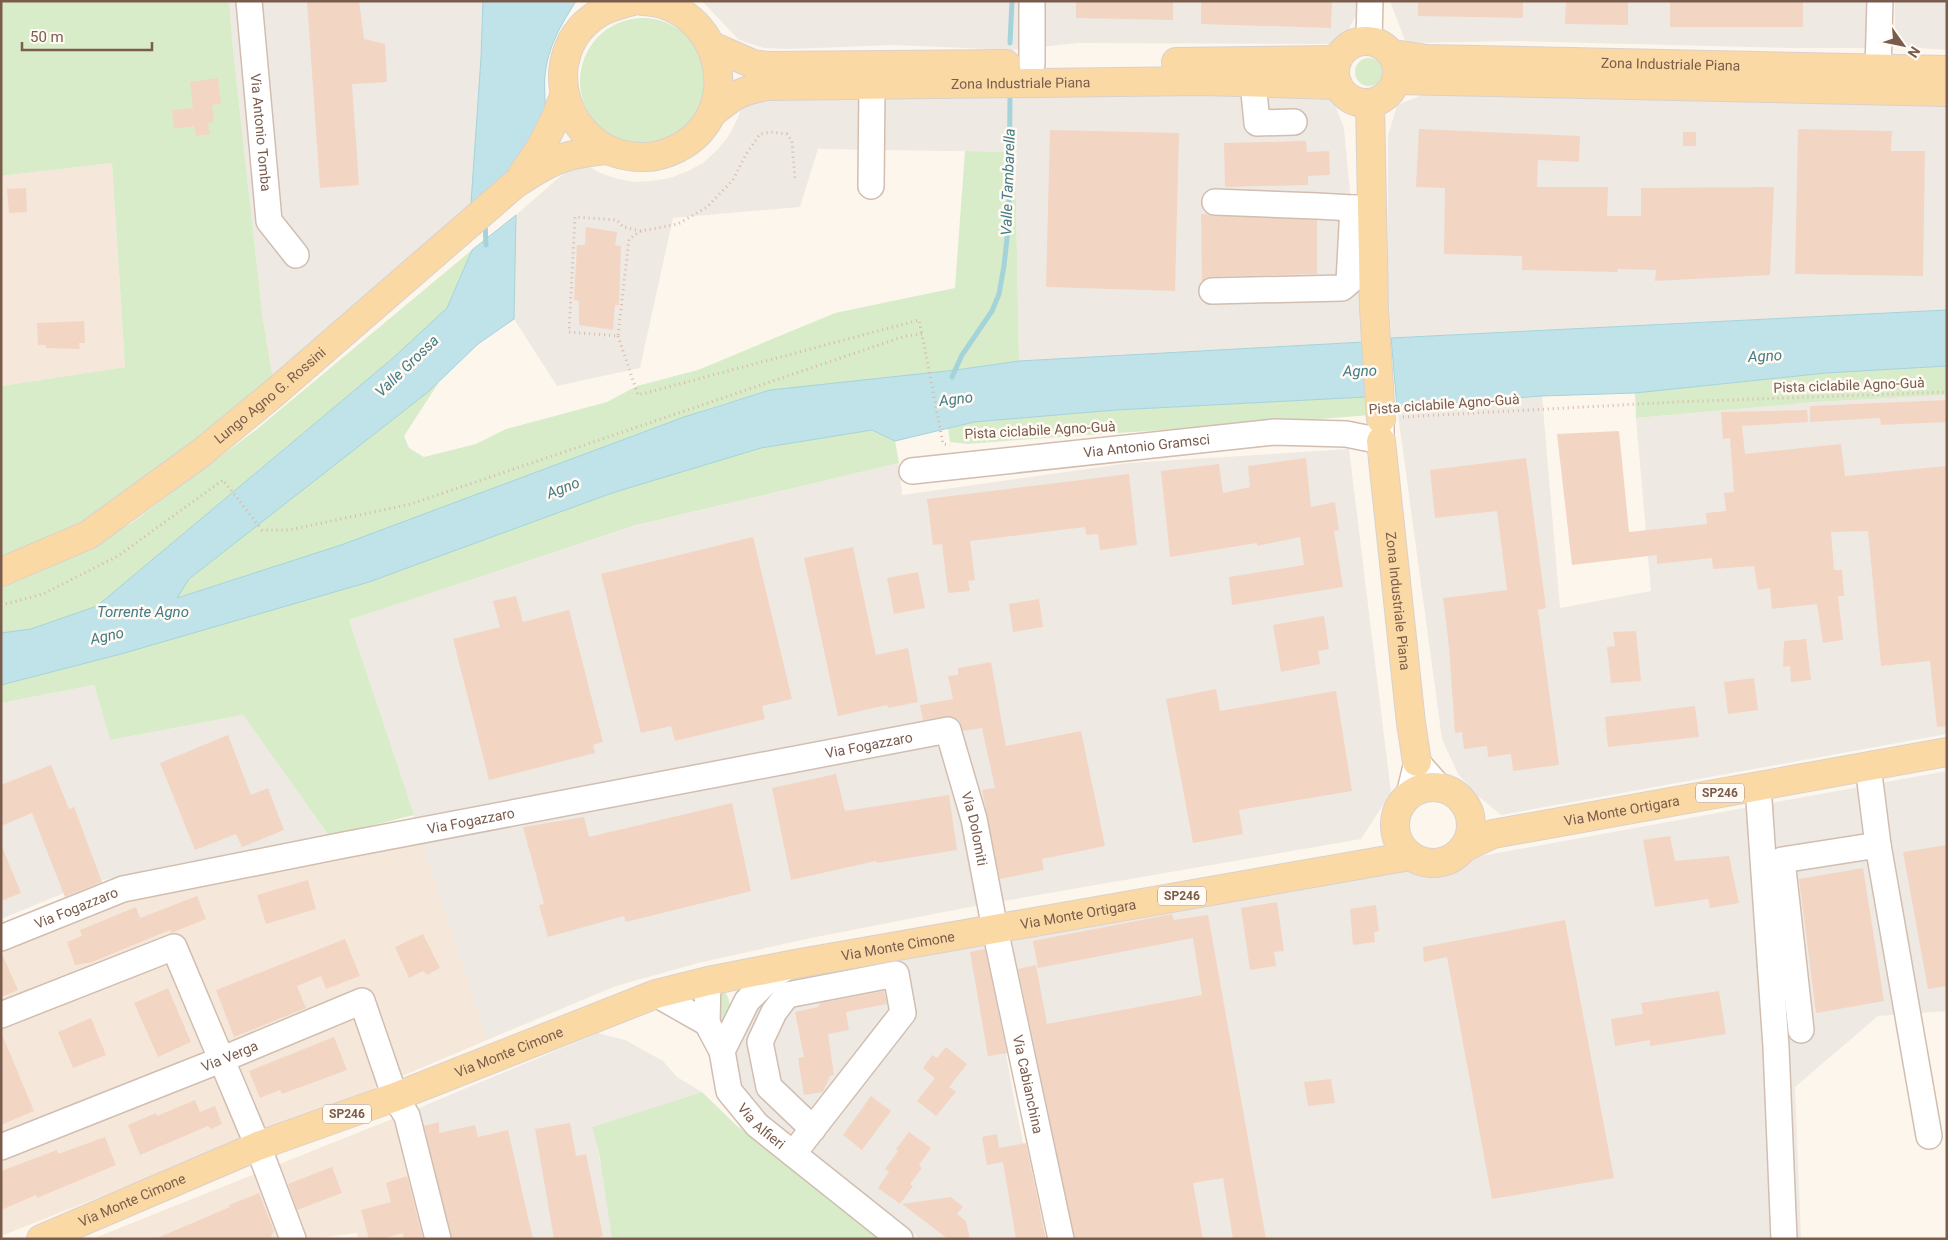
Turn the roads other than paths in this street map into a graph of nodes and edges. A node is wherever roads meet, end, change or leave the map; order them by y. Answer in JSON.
{"nodes":[{"id":1,"x":249,"y":1,"type":"edge"},
{"id":2,"x":633,"y":1,"type":"edge"},
{"id":3,"x":643,"y":1,"type":"edge"},
{"id":4,"x":652,"y":1,"type":"edge"},
{"id":5,"x":1032,"y":1,"type":"edge"},
{"id":6,"x":1370,"y":1,"type":"edge"},
{"id":7,"x":1880,"y":1,"type":"edge"},
{"id":8,"x":589,"y":12,"type":"edge"},
{"id":9,"x":1369,"y":40,"type":"junction"},
{"id":10,"x":712,"y":46,"type":"junction"},
{"id":11,"x":1032,"y":64,"type":"junction"},
{"id":12,"x":1394,"y":67,"type":"junction"},
{"id":13,"x":1878,"y":69,"type":"junction"},
{"id":14,"x":1947,"y":70,"type":"edge"},
{"id":15,"x":1338,"y":73,"type":"junction"},
{"id":16,"x":1253,"y":82,"type":"junction"},
{"id":17,"x":872,"y":85,"type":"junction"},
{"id":18,"x":1947,"y":92,"type":"edge"},
{"id":19,"x":564,"y":96,"type":"junction"},
{"id":20,"x":1370,"y":103,"type":"junction"},
{"id":21,"x":712,"y":113,"type":"junction"},
{"id":22,"x":1294,"y":122,"type":"dead end"},
{"id":23,"x":607,"y":150,"type":"junction"},
{"id":24,"x":515,"y":184,"type":"junction"},
{"id":25,"x":871,"y":186,"type":"dead end"},
{"id":26,"x":1215,"y":202,"type":"dead end"},
{"id":27,"x":1363,"y":209,"type":"junction"},
{"id":28,"x":296,"y":255,"type":"dead end"},
{"id":29,"x":1212,"y":291,"type":"dead end"},
{"id":30,"x":1381,"y":430,"type":"junction"},
{"id":31,"x":912,"y":471,"type":"dead end"},
{"id":32,"x":1,"y":572,"type":"edge"},
{"id":33,"x":948,"y":730,"type":"joint"},
{"id":34,"x":1947,"y":752,"type":"edge"},
{"id":35,"x":1417,"y":762,"type":"junction"},
{"id":36,"x":1868,"y":766,"type":"junction"},
{"id":37,"x":1758,"y":786,"type":"junction"},
{"id":38,"x":1439,"y":787,"type":"junction"},
{"id":39,"x":1409,"y":794,"type":"junction"},
{"id":40,"x":1469,"y":813,"type":"junction"},
{"id":41,"x":1493,"y":834,"type":"junction"},
{"id":42,"x":1403,"y":845,"type":"junction"},
{"id":43,"x":1878,"y":845,"type":"junction"},
{"id":44,"x":1463,"y":848,"type":"junction"},
{"id":45,"x":995,"y":929,"type":"junction"},
{"id":46,"x":1,"y":938,"type":"edge"},
{"id":47,"x":789,"y":966,"type":"junction"},
{"id":48,"x":716,"y":980,"type":"junction"},
{"id":49,"x":656,"y":994,"type":"junction"},
{"id":50,"x":742,"y":1012,"type":"junction"},
{"id":51,"x":1,"y":1015,"type":"edge"},
{"id":52,"x":707,"y":1022,"type":"junction"},
{"id":53,"x":1800,"y":1030,"type":"dead end"},
{"id":54,"x":722,"y":1052,"type":"junction"},
{"id":55,"x":223,"y":1059,"type":"junction"},
{"id":56,"x":395,"y":1097,"type":"junction"},
{"id":57,"x":813,"y":1129,"type":"junction"},
{"id":58,"x":1929,"y":1136,"type":"dead end"},
{"id":59,"x":258,"y":1146,"type":"junction"},
{"id":60,"x":1,"y":1147,"type":"edge"},
{"id":61,"x":793,"y":1154,"type":"junction"},
{"id":62,"x":41,"y":1239,"type":"edge"},
{"id":63,"x":293,"y":1239,"type":"edge"},
{"id":64,"x":438,"y":1239,"type":"edge"},
{"id":65,"x":900,"y":1239,"type":"edge"},
{"id":66,"x":1061,"y":1239,"type":"edge"},
{"id":67,"x":1784,"y":1239,"type":"edge"}],
"edges":[{"from":1,"to":28,"type":"street","name":"Via Antonio Tomba"},
{"from":2,"to":8,"type":"main road","name":"Zona Industriale Piana"},
{"from":3,"to":4,"type":"main road","name":"Zona Industriale Piana"},
{"from":4,"to":10,"type":"main road","name":"Zona Industriale Piana"},
{"from":5,"to":11,"type":"street"},
{"from":6,"to":9,"type":"street"},
{"from":7,"to":13,"type":"street"},
{"from":8,"to":19,"type":"main road","name":"Zona Industriale Piana"},
{"from":9,"to":12,"type":"main road","name":"Zona Industriale Piana"},
{"from":9,"to":15,"type":"main road"},
{"from":10,"to":11,"type":"main road","name":"Zona Industriale Piana"},
{"from":10,"to":21,"type":"main road","name":"Zona Industriale Piana"},
{"from":11,"to":15,"type":"main road","name":"Zona Industriale Piana"},
{"from":12,"to":13,"type":"main road","name":"Zona Industriale Piana"},
{"from":12,"to":18,"type":"main road","name":"Zona Industriale Piana"},
{"from":12,"to":20,"type":"main road"},
{"from":13,"to":14,"type":"main road","name":"Zona Industriale Piana"},
{"from":15,"to":16,"type":"main road","name":"Zona Industriale Piana"},
{"from":15,"to":20,"type":"main road"},
{"from":16,"to":17,"type":"main road","name":"Zona Industriale Piana"},
{"from":16,"to":22,"type":"street"},
{"from":17,"to":21,"type":"main road","name":"Zona Industriale Piana"},
{"from":17,"to":25,"type":"street"},
{"from":19,"to":23,"type":"main road","name":"Zona Industriale Piana"},
{"from":19,"to":24,"type":"main road"},
{"from":20,"to":27,"type":"main road"},
{"from":21,"to":23,"type":"main road","name":"Zona Industriale Piana"},
{"from":23,"to":24,"type":"main road"},
{"from":24,"to":32,"type":"main road","name":"Lungo Agno G. Rossini"},
{"from":26,"to":27,"type":"street"},
{"from":27,"to":29,"type":"street"},
{"from":27,"to":30,"type":"main road","name":"Zona Industriale Piana"},
{"from":30,"to":31,"type":"street","name":"Via Antonio Gramsci"},
{"from":30,"to":35,"type":"main road","name":"Zona Industriale Piana"},
{"from":33,"to":45,"type":"street","name":"Via Dolomiti"},
{"from":33,"to":46,"type":"street","name":"Via Fogazzaro"},
{"from":34,"to":36,"type":"main road","name":"Via Monte Ortigara","number":"SP246"},
{"from":35,"to":38,"type":"street"},
{"from":35,"to":39,"type":"street"},
{"from":36,"to":37,"type":"main road","name":"Via Monte Ortigara","number":"SP246"},
{"from":36,"to":43,"type":"street"},
{"from":37,"to":41,"type":"main road","name":"Via Monte Ortigara","number":"SP246"},
{"from":37,"to":67,"type":"street"},
{"from":38,"to":39,"type":"main road"},
{"from":38,"to":40,"type":"main road"},
{"from":39,"to":42,"type":"main road"},
{"from":40,"to":41,"type":"main road"},
{"from":40,"to":44,"type":"main road"},
{"from":41,"to":44,"type":"main road","name":"Via Monte Ortigara"},
{"from":42,"to":44,"type":"main road"},
{"from":42,"to":45,"type":"main road","name":"Via Monte Ortigara","number":"SP246"},
{"from":43,"to":53,"type":"street"},
{"from":43,"to":58,"type":"street"},
{"from":45,"to":47,"type":"main road","name":"Via Monte Cimone","number":"SP246"},
{"from":45,"to":66,"type":"street","name":"Via Cabianchina"},
{"from":47,"to":48,"type":"main road","name":"Via Monte Cimone","number":"SP246"},
{"from":47,"to":50,"type":"street"},
{"from":48,"to":49,"type":"main road","name":"Via Monte Cimone","number":"SP246"},
{"from":48,"to":50,"type":"street"},
{"from":48,"to":52,"type":"street"},
{"from":49,"to":52,"type":"street"},
{"from":49,"to":56,"type":"main road","name":"Via Monte Cimone","number":"SP246"},
{"from":50,"to":54,"type":"street"},
{"from":51,"to":55,"type":"street"},
{"from":52,"to":54,"type":"street","name":"Via Alfieri"},
{"from":54,"to":61,"type":"street","name":"Via Alfieri"},
{"from":55,"to":56,"type":"street","name":"Via Verga"},
{"from":55,"to":59,"type":"street"},
{"from":55,"to":60,"type":"street","name":"Via Verga"},
{"from":56,"to":59,"type":"main road","name":"Via Monte Cimone","number":"SP246"},
{"from":56,"to":64,"type":"street"},
{"from":57,"to":57,"type":"street"},
{"from":57,"to":61,"type":"street"},
{"from":59,"to":62,"type":"main road","name":"Via Monte Cimone","number":"SP246"},
{"from":59,"to":63,"type":"street"},
{"from":61,"to":65,"type":"street","name":"Via Alfieri"}]}
